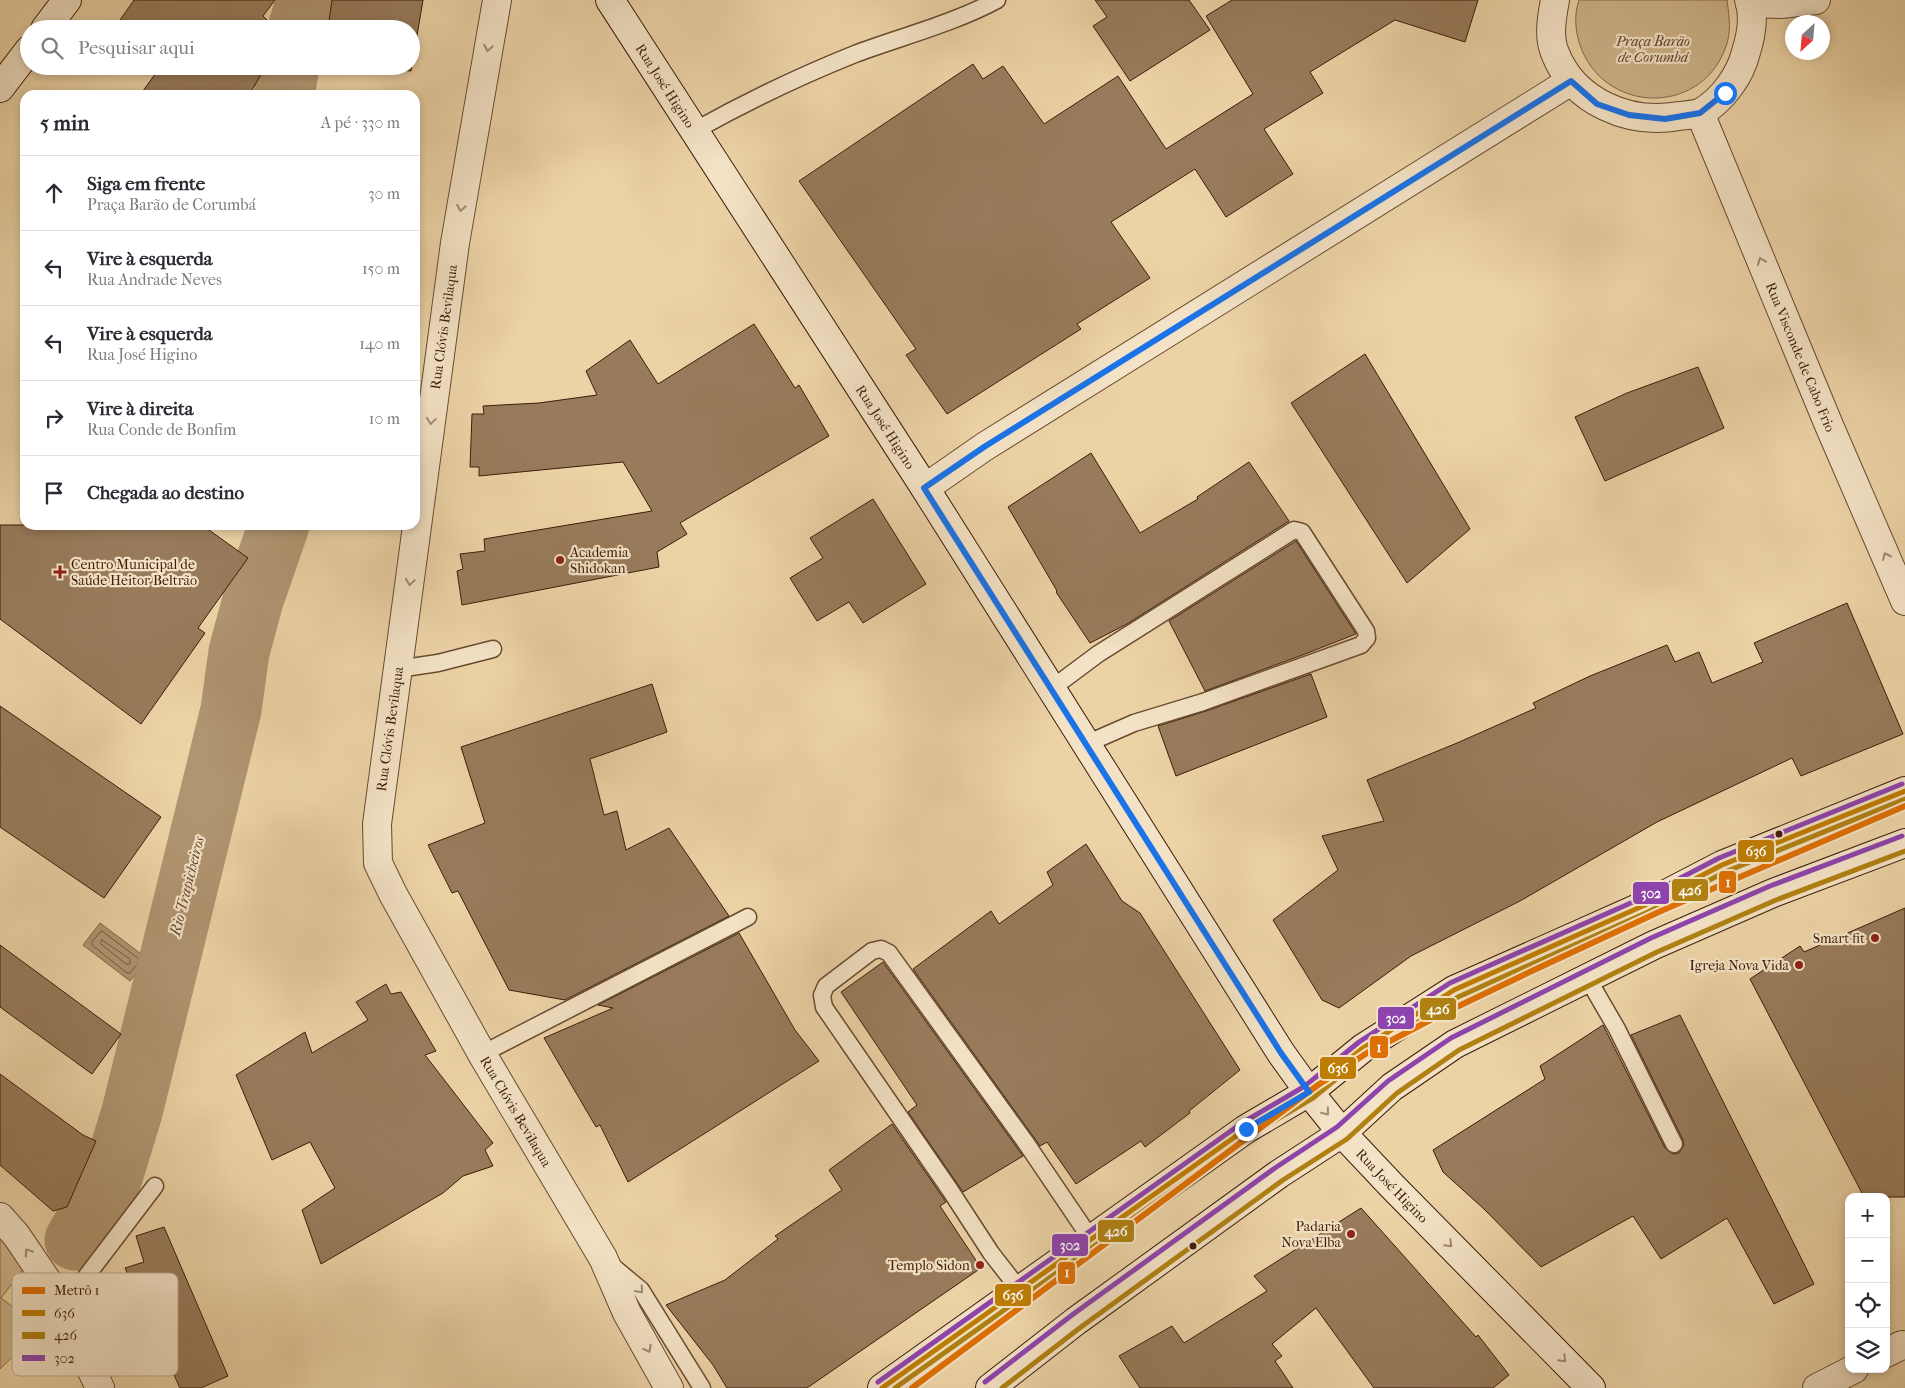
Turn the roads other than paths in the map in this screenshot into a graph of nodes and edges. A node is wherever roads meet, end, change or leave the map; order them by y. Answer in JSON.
{"nodes":[{"id":1,"x":67,"y":0,"type":"edge"},
{"id":2,"x":497,"y":0,"type":"edge"},
{"id":3,"x":610,"y":0,"type":"edge"},
{"id":4,"x":997,"y":0,"type":"edge"},
{"id":5,"x":1555,"y":0,"type":"edge"},
{"id":6,"x":1816,"y":0,"type":"edge"},
{"id":7,"x":1750,"y":2,"type":"edge"},
{"id":8,"x":52,"y":20,"type":"edge"},
{"id":9,"x":20,"y":62,"type":"edge"},
{"id":10,"x":1571,"y":81,"type":"junction"},
{"id":11,"x":0,"y":88,"type":"edge"},
{"id":12,"x":1700,"y":113,"type":"junction"},
{"id":13,"x":694,"y":131,"type":"junction"},
{"id":14,"x":924,"y":488,"type":"junction"},
{"id":15,"x":420,"y":505,"type":"edge"},
{"id":16,"x":417,"y":530,"type":"edge"},
{"id":17,"x":1905,"y":601,"type":"edge"},
{"id":18,"x":493,"y":649,"type":"dead end"},
{"id":19,"x":398,"y":669,"type":"junction"},
{"id":20,"x":1051,"y":688,"type":"junction"},
{"id":21,"x":1086,"y":744,"type":"junction"},
{"id":22,"x":1905,"y":791,"type":"edge"},
{"id":23,"x":1905,"y":843,"type":"edge"},
{"id":24,"x":748,"y":917,"type":"dead end"},
{"id":25,"x":1588,"y":979,"type":"junction"},
{"id":26,"x":482,"y":1054,"type":"junction"},
{"id":27,"x":1309,"y":1092,"type":"junction"},
{"id":28,"x":1342,"y":1133,"type":"junction"},
{"id":29,"x":1674,"y":1144,"type":"dead end"},
{"id":30,"x":154,"y":1186,"type":"dead end"},
{"id":31,"x":0,"y":1217,"type":"edge"},
{"id":32,"x":1091,"y":1239,"type":"junction"},
{"id":33,"x":603,"y":1258,"type":"junction"},
{"id":34,"x":42,"y":1273,"type":"edge"},
{"id":35,"x":89,"y":1273,"type":"edge"},
{"id":36,"x":1020,"y":1290,"type":"junction"},
{"id":37,"x":1846,"y":1373,"type":"edge"},
{"id":38,"x":94,"y":1376,"type":"edge"},
{"id":39,"x":100,"y":1388,"type":"edge"},
{"id":40,"x":670,"y":1388,"type":"edge"},
{"id":41,"x":702,"y":1388,"type":"edge"},
{"id":42,"x":882,"y":1388,"type":"edge"},
{"id":43,"x":990,"y":1388,"type":"edge"},
{"id":44,"x":1591,"y":1388,"type":"edge"},
{"id":45,"x":1817,"y":1388,"type":"edge"}],
"edges":[{"from":1,"to":8,"type":"street"},
{"from":2,"to":15,"type":"street","name":"Rua Clóvis Bevilaqua","one_way":true},
{"from":3,"to":13,"type":"street","name":"Rua José Higino"},
{"from":4,"to":13,"type":"lane"},
{"from":5,"to":10,"type":"street"},
{"from":6,"to":7,"type":"street"},
{"from":7,"to":12,"type":"street"},
{"from":9,"to":11,"type":"street"},
{"from":10,"to":12,"type":"street"},
{"from":10,"to":14,"type":"street"},
{"from":17,"to":12,"type":"street","name":"Rua Visconde de Cabo Frio","one_way":true},
{"from":13,"to":14,"type":"street","name":"Rua José Higino"},
{"from":14,"to":20,"type":"street","name":"Rua José Higino"},
{"from":16,"to":19,"type":"street","name":"Rua Clóvis Bevilaqua","one_way":true},
{"from":18,"to":19,"type":"lane"},
{"from":19,"to":26,"type":"street","name":"Rua Clóvis Bevilaqua"},
{"from":20,"to":21,"type":"street","name":"Rua José Higino"},
{"from":20,"to":21,"type":"lane"},
{"from":21,"to":27,"type":"street","name":"Rua José Higino"},
{"from":22,"to":27,"type":"street"},
{"from":23,"to":25,"type":"street"},
{"from":24,"to":26,"type":"lane"},
{"from":25,"to":28,"type":"street"},
{"from":25,"to":29,"type":"lane"},
{"from":26,"to":33,"type":"street","name":"Rua Clóvis Bevilaqua"},
{"from":27,"to":28,"type":"street","name":"Rua José Higino","one_way":true},
{"from":27,"to":32,"type":"street"},
{"from":28,"to":43,"type":"street"},
{"from":28,"to":44,"type":"street","name":"Rua José Higino","one_way":true},
{"from":30,"to":35,"type":"lane"},
{"from":34,"to":31,"type":"street","one_way":true},
{"from":32,"to":36,"type":"street"},
{"from":32,"to":36,"type":"lane"},
{"from":33,"to":40,"type":"street","name":"Rua Clóvis Bevilaqua","one_way":true},
{"from":33,"to":41,"type":"lane","one_way":true},
{"from":36,"to":42,"type":"street"},
{"from":37,"to":45,"type":"street"},
{"from":38,"to":39,"type":"street"}]}
